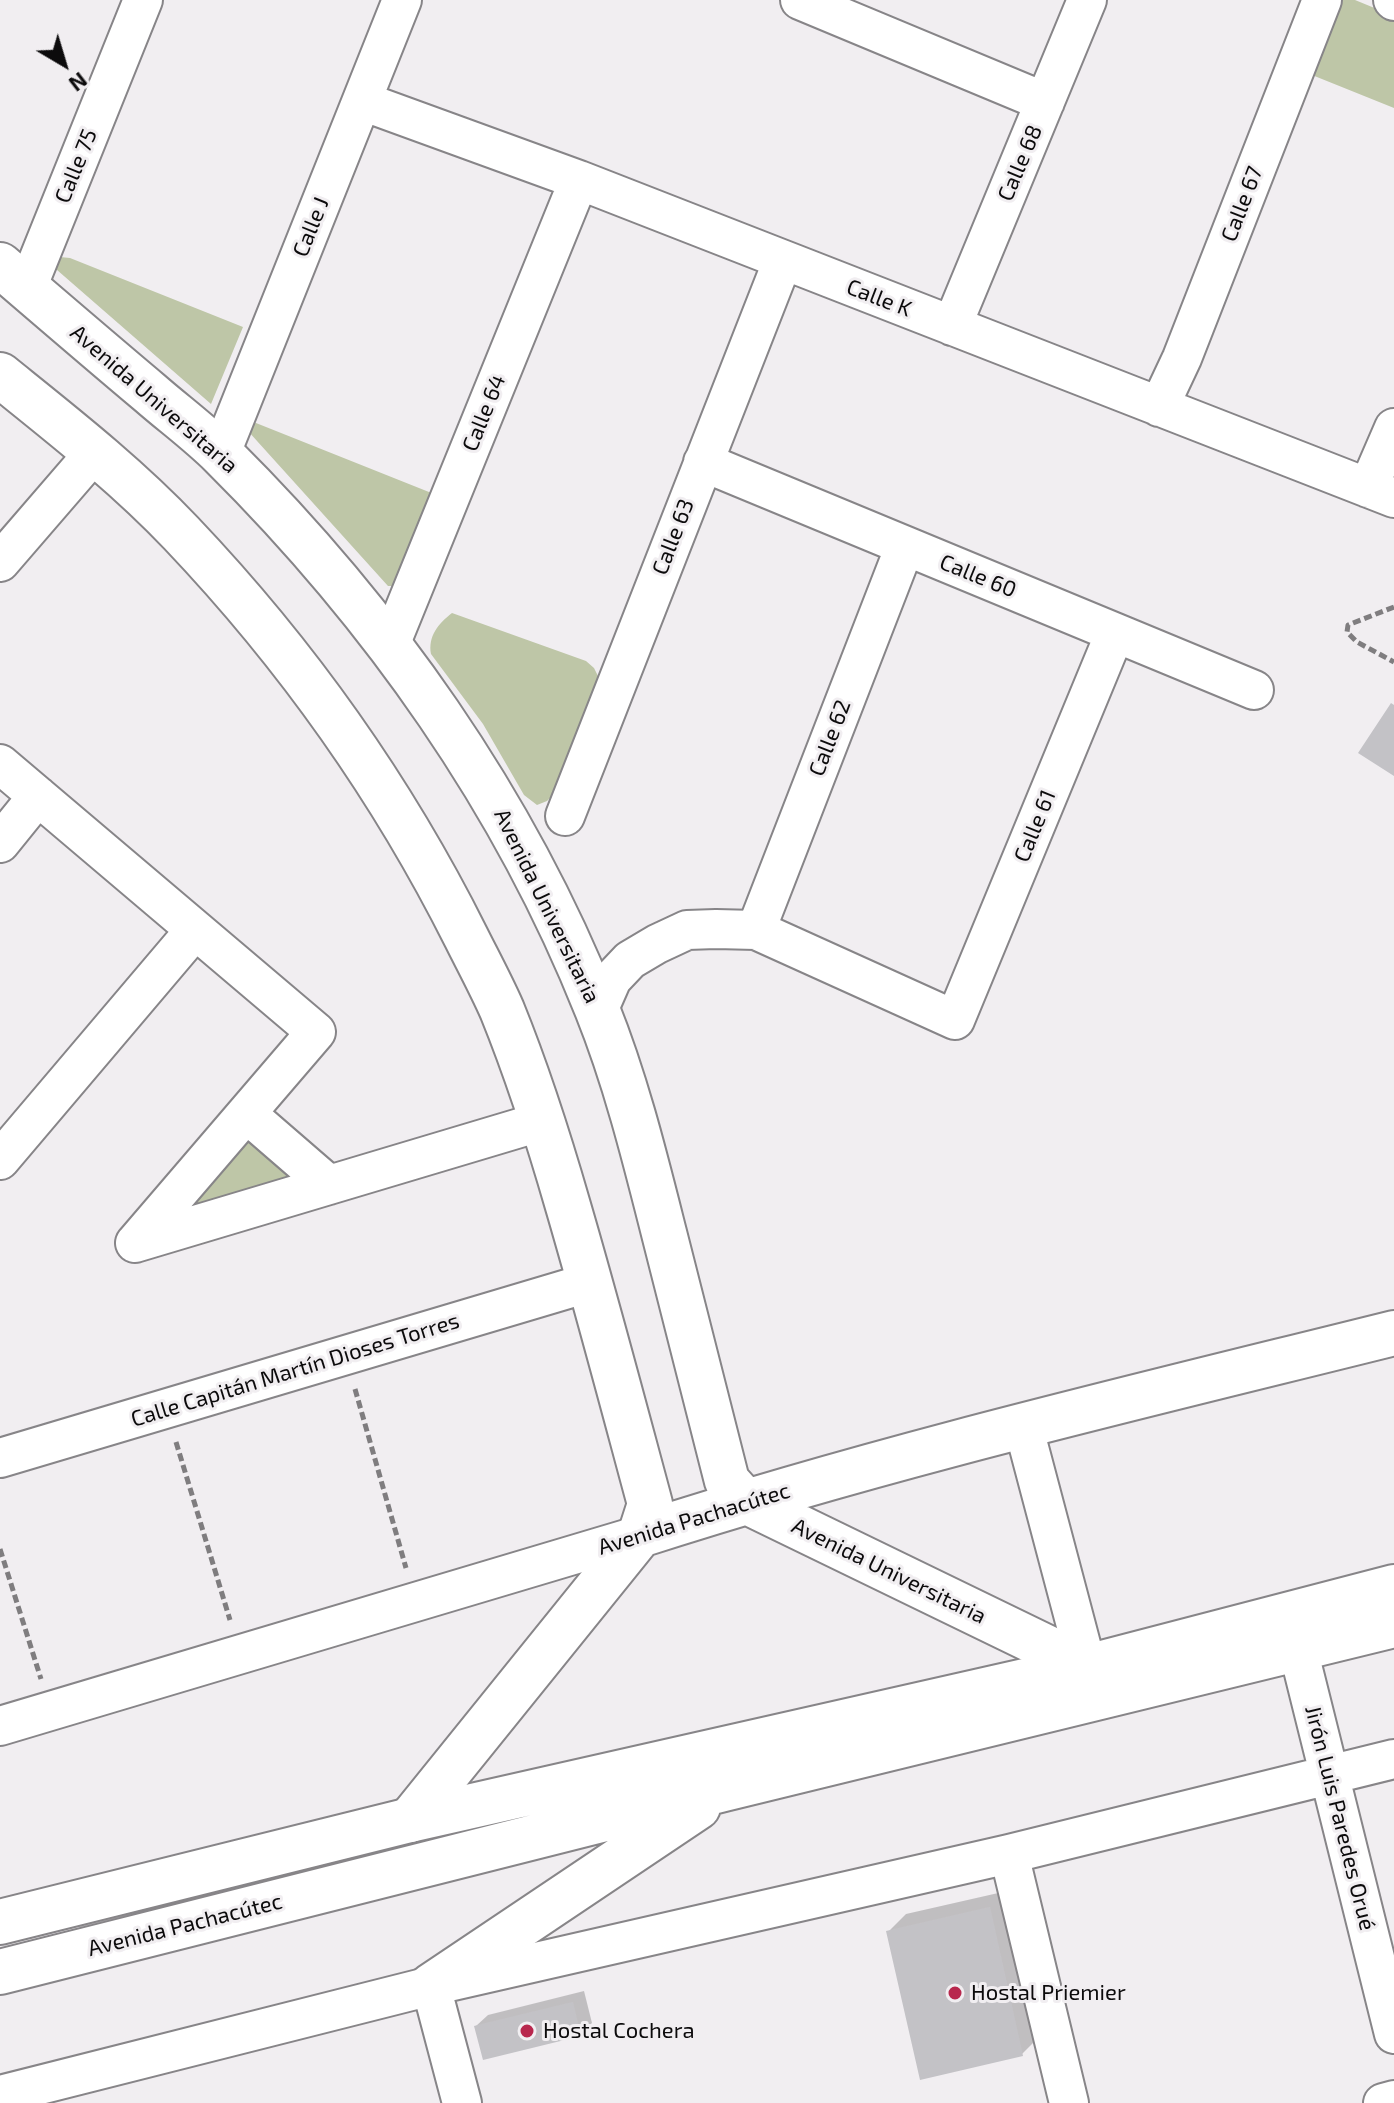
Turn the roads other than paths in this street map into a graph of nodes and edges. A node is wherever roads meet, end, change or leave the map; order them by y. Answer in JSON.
{"nodes":[{"id":1,"x":143,"y":0,"type":"edge"},
{"id":2,"x":402,"y":0,"type":"edge"},
{"id":3,"x":800,"y":0,"type":"edge"},
{"id":4,"x":1087,"y":0,"type":"edge"},
{"id":5,"x":1322,"y":0,"type":"edge"},
{"id":6,"x":362,"y":101,"type":"junction"},
{"id":7,"x":1045,"y":102,"type":"junction"},
{"id":8,"x":579,"y":180,"type":"junction"},
{"id":9,"x":783,"y":260,"type":"junction"},
{"id":10,"x":14,"y":277,"type":"edge"},
{"id":11,"x":952,"y":326,"type":"junction"},
{"id":12,"x":0,"y":375,"type":"edge"},
{"id":13,"x":1159,"y":407,"type":"junction"},
{"id":14,"x":1394,"y":428,"type":"edge"},
{"id":15,"x":95,"y":452,"type":"junction"},
{"id":16,"x":221,"y":453,"type":"junction"},
{"id":17,"x":703,"y":462,"type":"junction"},
{"id":18,"x":1381,"y":493,"type":"edge"},
{"id":19,"x":905,"y":546,"type":"junction"},
{"id":20,"x":0,"y":562,"type":"edge"},
{"id":21,"x":1115,"y":633,"type":"junction"},
{"id":22,"x":390,"y":645,"type":"junction"},
{"id":23,"x":1254,"y":690,"type":"dead end"},
{"id":24,"x":0,"y":764,"type":"edge"},
{"id":25,"x":38,"y":796,"type":"junction"},
{"id":26,"x":565,"y":816,"type":"dead end"},
{"id":27,"x":0,"y":843,"type":"edge"},
{"id":28,"x":195,"y":930,"type":"junction"},
{"id":29,"x":756,"y":930,"type":"junction"},
{"id":30,"x":598,"y":1011,"type":"junction"},
{"id":31,"x":247,"y":1114,"type":"junction"},
{"id":32,"x":543,"y":1121,"type":"junction"},
{"id":33,"x":0,"y":1160,"type":"edge"},
{"id":34,"x":329,"y":1185,"type":"junction"},
{"id":35,"x":591,"y":1282,"type":"junction"},
{"id":36,"x":1394,"y":1333,"type":"edge"},
{"id":37,"x":1023,"y":1425,"type":"junction"},
{"id":38,"x":3,"y":1452,"type":"edge"},
{"id":39,"x":745,"y":1501,"type":"junction"},
{"id":40,"x":640,"y":1535,"type":"junction"},
{"id":41,"x":1394,"y":1587,"type":"edge"},
{"id":42,"x":1394,"y":1625,"type":"edge"},
{"id":43,"x":1298,"y":1649,"type":"junction"},
{"id":44,"x":1091,"y":1683,"type":"junction"},
{"id":45,"x":0,"y":1726,"type":"edge"},
{"id":46,"x":1394,"y":1759,"type":"edge"},
{"id":47,"x":1329,"y":1776,"type":"junction"},
{"id":48,"x":724,"y":1789,"type":"junction"},
{"id":49,"x":410,"y":1820,"type":"junction"},
{"id":50,"x":1009,"y":1854,"type":"junction"},
{"id":51,"x":0,"y":1922,"type":"edge"},
{"id":52,"x":0,"y":1972,"type":"edge"},
{"id":53,"x":431,"y":1986,"type":"junction"},
{"id":54,"x":1394,"y":2034,"type":"edge"},
{"id":55,"x":0,"y":2095,"type":"edge"},
{"id":56,"x":1394,"y":2100,"type":"edge"},
{"id":57,"x":462,"y":2103,"type":"edge"},
{"id":58,"x":1069,"y":2103,"type":"edge"},
{"id":59,"x":1383,"y":2103,"type":"edge"}],
"edges":[{"from":1,"to":10,"type":"street","name":"Calle 75"},
{"from":2,"to":6,"type":"street","name":"Calle J"},
{"from":3,"to":7,"type":"street"},
{"from":4,"to":7,"type":"street","name":"Calle 68"},
{"from":5,"to":13,"type":"street","name":"Calle 67"},
{"from":6,"to":8,"type":"street","name":"Calle K"},
{"from":6,"to":16,"type":"street","name":"Calle J"},
{"from":7,"to":11,"type":"street","name":"Calle 68"},
{"from":8,"to":9,"type":"street","name":"Calle K"},
{"from":8,"to":22,"type":"street","name":"Calle 64"},
{"from":9,"to":11,"type":"street","name":"Calle K"},
{"from":9,"to":17,"type":"street","name":"Calle 63"},
{"from":10,"to":16,"type":"street","name":"Avenida Universitaria"},
{"from":11,"to":13,"type":"street","name":"Calle K"},
{"from":12,"to":15,"type":"street"},
{"from":13,"to":18,"type":"street","name":"Calle K"},
{"from":14,"to":18,"type":"street"},
{"from":15,"to":20,"type":"street"},
{"from":15,"to":32,"type":"street"},
{"from":16,"to":22,"type":"street","name":"Avenida Universitaria"},
{"from":17,"to":19,"type":"street","name":"Calle 60"},
{"from":17,"to":26,"type":"street","name":"Calle 63"},
{"from":19,"to":21,"type":"street","name":"Calle 60"},
{"from":19,"to":29,"type":"street","name":"Calle 62"},
{"from":21,"to":23,"type":"street","name":"Calle 60"},
{"from":21,"to":29,"type":"street","name":"Calle 61"},
{"from":22,"to":30,"type":"street","name":"Avenida Universitaria"},
{"from":24,"to":25,"type":"street"},
{"from":25,"to":27,"type":"street"},
{"from":25,"to":28,"type":"street"},
{"from":28,"to":31,"type":"street"},
{"from":28,"to":33,"type":"street"},
{"from":29,"to":30,"type":"street"},
{"from":30,"to":39,"type":"street","name":"Avenida Universitaria"},
{"from":31,"to":34,"type":"street"},
{"from":31,"to":34,"type":"street"},
{"from":32,"to":34,"type":"street"},
{"from":32,"to":35,"type":"street"},
{"from":35,"to":38,"type":"street","name":"Calle Capitán Martín Dioses Torres"},
{"from":35,"to":40,"type":"street"},
{"from":36,"to":37,"type":"street","name":"Avenida Pachacútec"},
{"from":37,"to":39,"type":"street","name":"Avenida Pachacútec"},
{"from":37,"to":44,"type":"street"},
{"from":39,"to":40,"type":"street","name":"Avenida Pachacútec"},
{"from":39,"to":44,"type":"street","name":"Avenida Universitaria"},
{"from":40,"to":45,"type":"street","name":"Avenida Pachacútec"},
{"from":40,"to":49,"type":"street"},
{"from":41,"to":44,"type":"street","name":"Avenida Pachacútec"},
{"from":42,"to":43,"type":"street","name":"Avenida Pachacútec"},
{"from":43,"to":44,"type":"street","name":"Avenida Pachacútec"},
{"from":43,"to":47,"type":"street","name":"Jirón Luis Paredes Orué"},
{"from":44,"to":48,"type":"street","name":"Avenida Pachacútec"},
{"from":44,"to":49,"type":"street","name":"Avenida Pachacútec"},
{"from":46,"to":47,"type":"street"},
{"from":47,"to":50,"type":"street"},
{"from":47,"to":54,"type":"street","name":"Jirón Luis Paredes Orué"},
{"from":48,"to":52,"type":"street","name":"Avenida Pachacútec"},
{"from":48,"to":53,"type":"street"},
{"from":49,"to":51,"type":"street","name":"Avenida Pachacútec"},
{"from":50,"to":53,"type":"street"},
{"from":50,"to":58,"type":"street"},
{"from":53,"to":55,"type":"street"},
{"from":53,"to":57,"type":"street"},
{"from":56,"to":59,"type":"street"}]}
